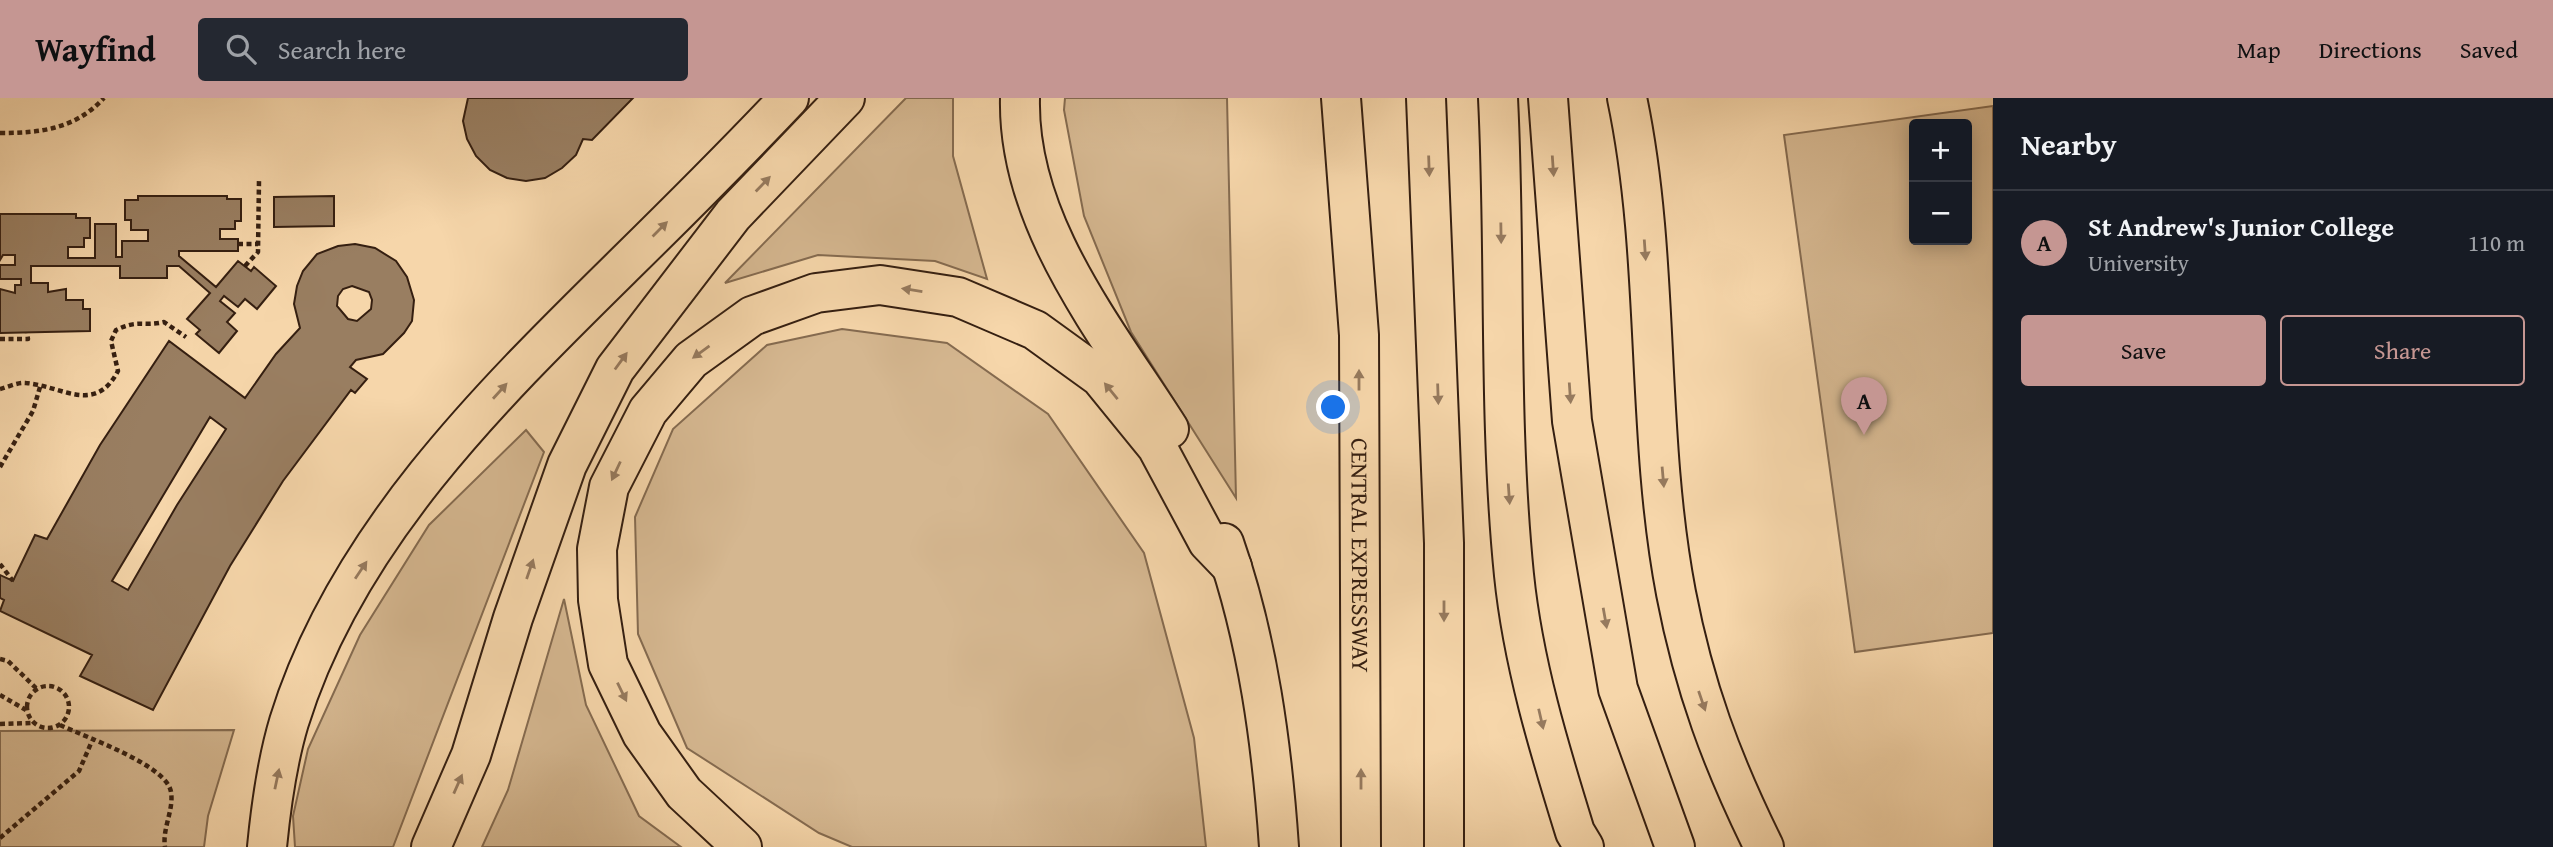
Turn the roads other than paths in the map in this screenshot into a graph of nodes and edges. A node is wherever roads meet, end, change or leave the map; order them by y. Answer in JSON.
{"nodes":[{"id":1,"x":789,"y":98,"type":"edge"},
{"id":2,"x":845,"y":98,"type":"edge"},
{"id":3,"x":1020,"y":98,"type":"edge"},
{"id":4,"x":1341,"y":98,"type":"edge"},
{"id":5,"x":1426,"y":98,"type":"edge"},
{"id":6,"x":1498,"y":98,"type":"edge"},
{"id":7,"x":1548,"y":98,"type":"edge"},
{"id":8,"x":1627,"y":98,"type":"edge"},
{"id":9,"x":1232,"y":567,"type":"junction"},
{"id":10,"x":268,"y":847,"type":"edge"},
{"id":11,"x":431,"y":847,"type":"edge"},
{"id":12,"x":742,"y":847,"type":"edge"},
{"id":13,"x":1279,"y":847,"type":"edge"},
{"id":14,"x":1361,"y":847,"type":"edge"},
{"id":15,"x":1444,"y":847,"type":"edge"},
{"id":16,"x":1584,"y":847,"type":"edge"},
{"id":17,"x":1675,"y":847,"type":"edge"},
{"id":18,"x":1764,"y":847,"type":"edge"}],
"edges":[{"from":10,"to":1,"type":"highway","one_way":true},
{"from":11,"to":2,"type":"highway","one_way":true},
{"from":3,"to":9,"type":"highway"},
{"from":14,"to":4,"type":"highway","name":"CENTRAL EXPRESSWAY","one_way":true},
{"from":5,"to":15,"type":"highway","one_way":true},
{"from":6,"to":16,"type":"highway","one_way":true},
{"from":7,"to":17,"type":"highway","one_way":true},
{"from":8,"to":18,"type":"highway","one_way":true},
{"from":9,"to":12,"type":"highway","one_way":true},
{"from":9,"to":13,"type":"highway"}]}
